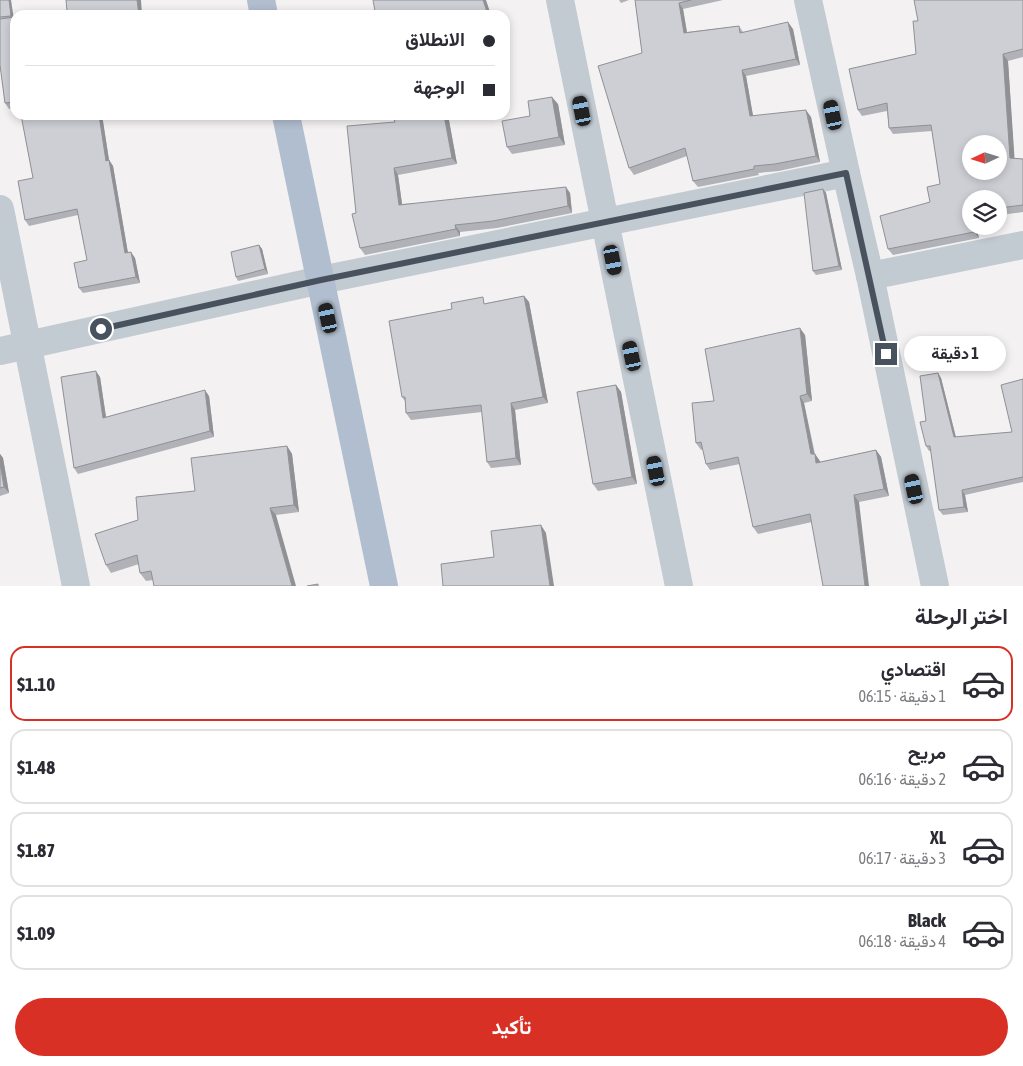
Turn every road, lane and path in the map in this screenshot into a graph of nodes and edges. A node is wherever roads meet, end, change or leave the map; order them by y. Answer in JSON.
{"nodes":[{"id":1,"x":560,"y":0,"type":"edge"},
{"id":2,"x":808,"y":0,"type":"edge"},
{"id":3,"x":287,"y":120,"type":"edge"},
{"id":4,"x":846,"y":173,"type":"junction"},
{"id":5,"x":0,"y":209,"type":"edge"},
{"id":6,"x":605,"y":222,"type":"junction"},
{"id":7,"x":1023,"y":245,"type":"edge"},
{"id":8,"x":870,"y":276,"type":"junction"},
{"id":9,"x":321,"y":280,"type":"junction"},
{"id":10,"x":27,"y":345,"type":"junction"},
{"id":11,"x":0,"y":351,"type":"edge"},
{"id":12,"x":76,"y":586,"type":"edge"},
{"id":13,"x":384,"y":586,"type":"edge"},
{"id":14,"x":679,"y":586,"type":"edge"},
{"id":15,"x":935,"y":586,"type":"edge"}],
"edges":[{"from":1,"to":6,"type":"street"},
{"from":2,"to":4,"type":"street"},
{"from":3,"to":9,"type":"main road"},
{"from":4,"to":6,"type":"street"},
{"from":4,"to":8,"type":"street"},
{"from":5,"to":10,"type":"street"},
{"from":6,"to":9,"type":"street"},
{"from":6,"to":14,"type":"street"},
{"from":7,"to":8,"type":"street"},
{"from":8,"to":15,"type":"street"},
{"from":9,"to":10,"type":"street"},
{"from":9,"to":13,"type":"main road"},
{"from":10,"to":11,"type":"street"},
{"from":10,"to":12,"type":"street"}]}
